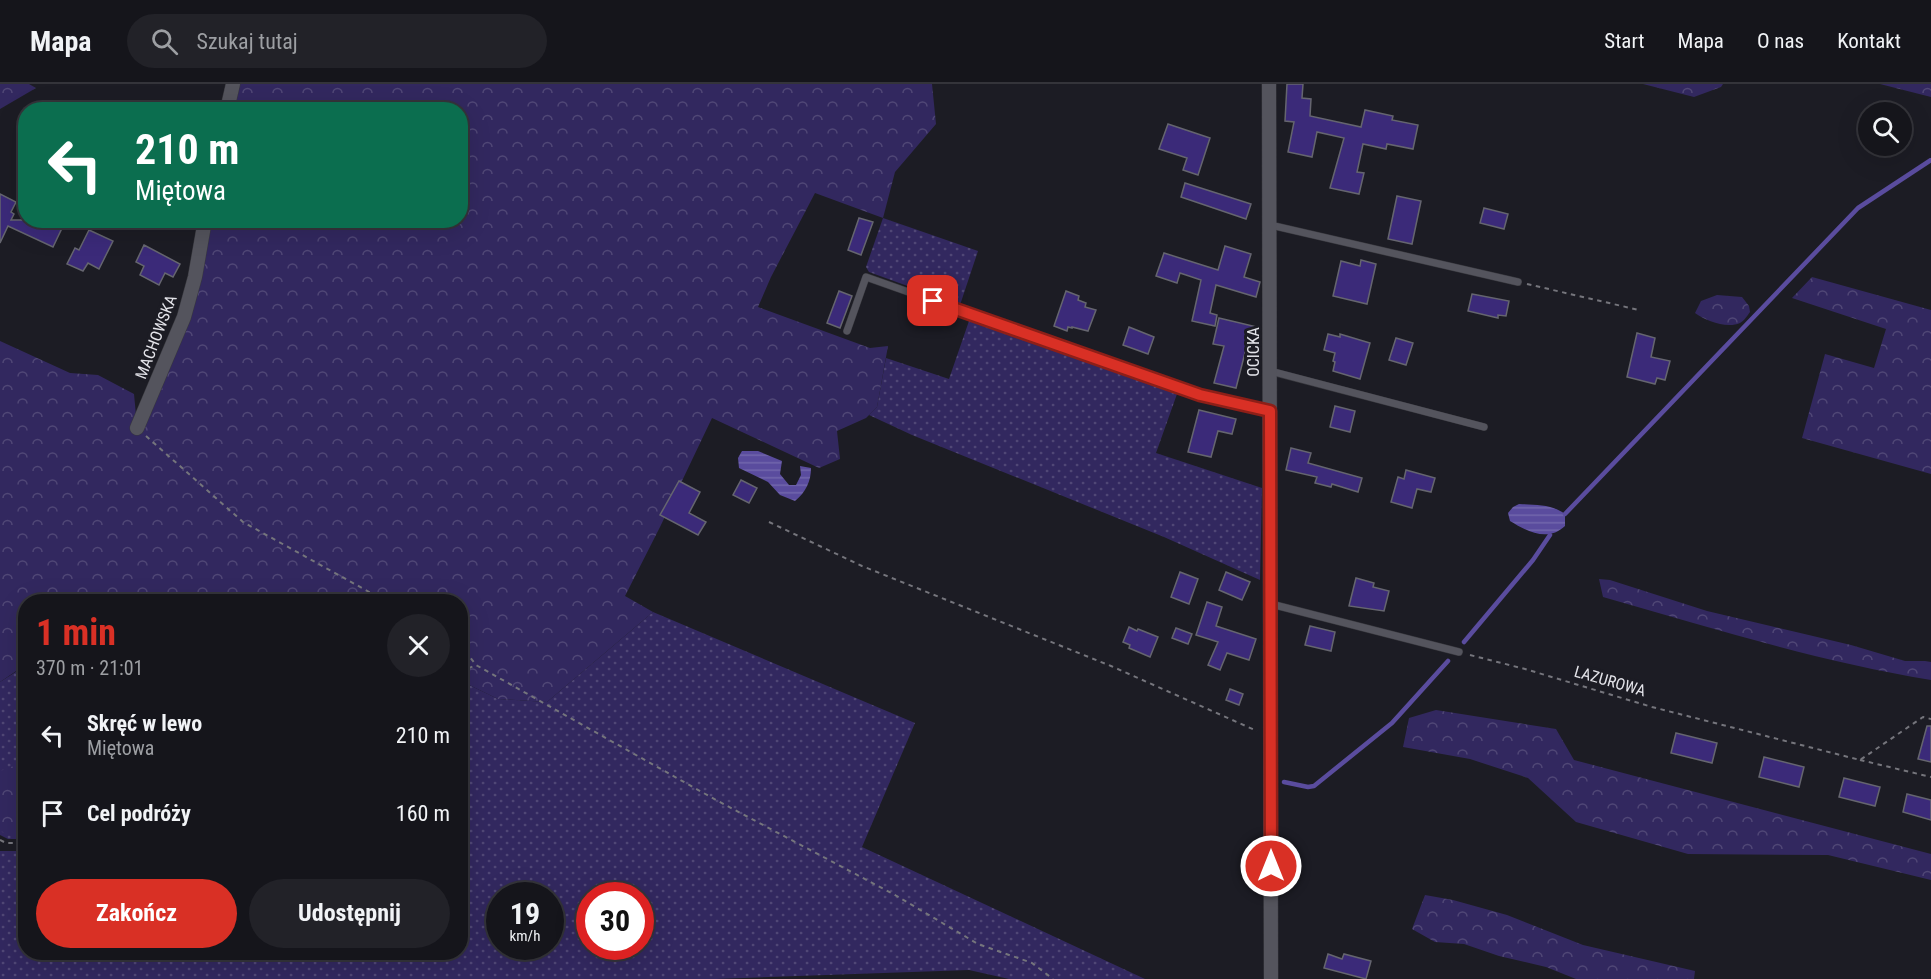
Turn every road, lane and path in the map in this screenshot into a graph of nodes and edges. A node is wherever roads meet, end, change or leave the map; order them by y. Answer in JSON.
{"nodes":[{"id":1,"x":233,"y":84,"type":"edge"},
{"id":2,"x":1269,"y":84,"type":"edge"},
{"id":3,"x":229,"y":102,"type":"edge"},
{"id":4,"x":1270,"y":225,"type":"junction"},
{"id":5,"x":204,"y":228,"type":"edge"},
{"id":6,"x":1518,"y":282,"type":"joint"},
{"id":7,"x":1639,"y":310,"type":"dead end"},
{"id":8,"x":847,"y":332,"type":"dead end"},
{"id":9,"x":1270,"y":371,"type":"junction"},
{"id":10,"x":1270,"y":411,"type":"junction"},
{"id":11,"x":1484,"y":427,"type":"dead end"},
{"id":12,"x":137,"y":428,"type":"joint"},
{"id":13,"x":769,"y":522,"type":"dead end"},
{"id":14,"x":373,"y":594,"type":"edge"},
{"id":15,"x":1271,"y":604,"type":"junction"},
{"id":16,"x":1459,"y":652,"type":"joint"},
{"id":17,"x":468,"y":654,"type":"edge"},
{"id":18,"x":476,"y":665,"type":"junction"},
{"id":19,"x":468,"y":668,"type":"edge"},
{"id":20,"x":1931,"y":719,"type":"edge"},
{"id":21,"x":1270,"y":730,"type":"junction"},
{"id":22,"x":1860,"y":760,"type":"junction"},
{"id":23,"x":1931,"y":777,"type":"edge"},
{"id":24,"x":0,"y":840,"type":"edge"},
{"id":25,"x":18,"y":843,"type":"edge"},
{"id":26,"x":1053,"y":979,"type":"edge"},
{"id":27,"x":1271,"y":979,"type":"edge"}],
"edges":[{"from":1,"to":3,"type":"street"},
{"from":2,"to":4,"type":"street","name":"OCICKA"},
{"from":4,"to":6,"type":"lane"},
{"from":4,"to":9,"type":"street","name":"OCICKA"},
{"from":5,"to":12,"type":"street","name":"MACHOWSKA"},
{"from":6,"to":7,"type":"path"},
{"from":8,"to":10,"type":"lane"},
{"from":9,"to":10,"type":"street","name":"OCICKA"},
{"from":9,"to":11,"type":"lane"},
{"from":10,"to":15,"type":"street","name":"OCICKA"},
{"from":12,"to":14,"type":"path"},
{"from":13,"to":21,"type":"path"},
{"from":15,"to":16,"type":"lane"},
{"from":15,"to":21,"type":"street","name":"OCICKA"},
{"from":16,"to":22,"type":"path","name":"LAZUROWA"},
{"from":17,"to":18,"type":"path"},
{"from":18,"to":19,"type":"path"},
{"from":18,"to":26,"type":"path"},
{"from":20,"to":22,"type":"path"},
{"from":21,"to":27,"type":"street","name":"OCICKA"},
{"from":22,"to":23,"type":"path","name":"LAZUROWA"},
{"from":24,"to":25,"type":"path"}]}
